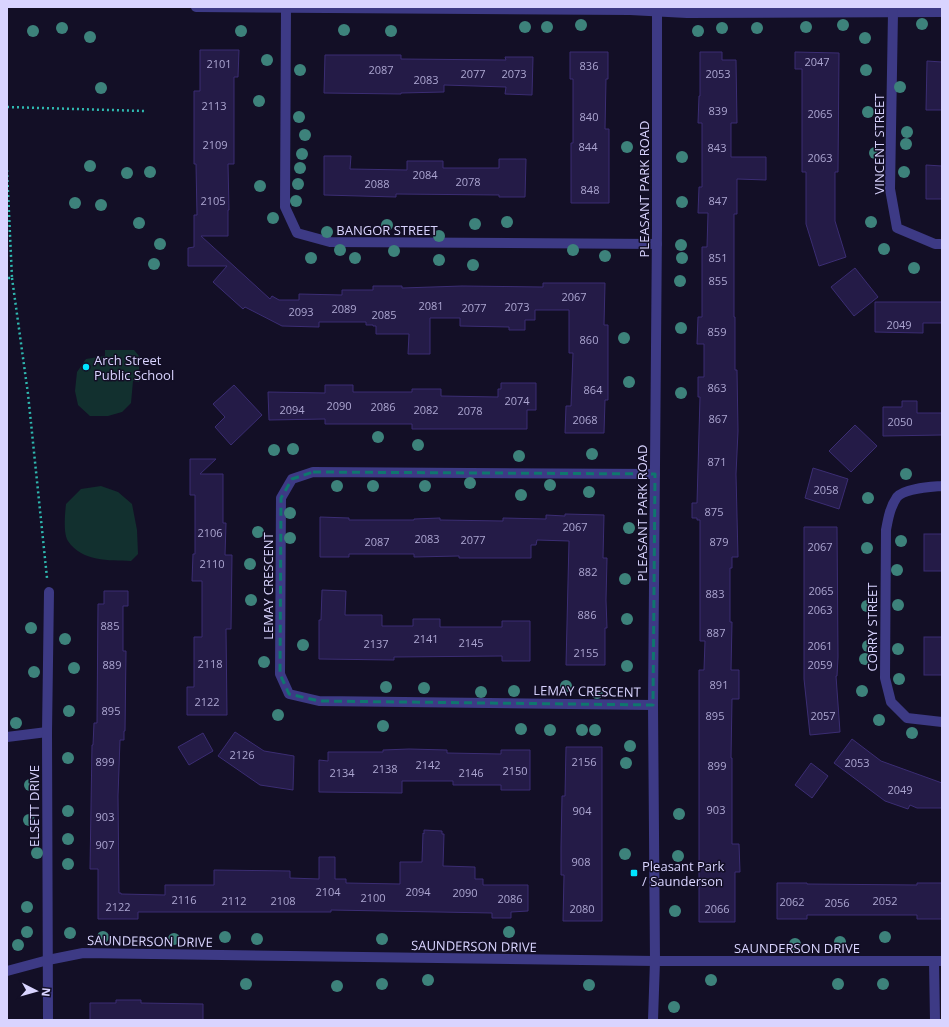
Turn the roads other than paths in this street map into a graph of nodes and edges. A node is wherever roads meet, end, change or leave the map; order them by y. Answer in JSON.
{"nodes":[{"id":1,"x":196,"y":7,"type":"edge"},
{"id":2,"x":286,"y":8,"type":"junction"},
{"id":3,"x":657,"y":10,"type":"edge"},
{"id":4,"x":893,"y":12,"type":"junction"},
{"id":5,"x":942,"y":12,"type":"edge"},
{"id":6,"x":657,"y":244,"type":"junction"},
{"id":7,"x":942,"y":244,"type":"edge"},
{"id":8,"x":655,"y":474,"type":"junction"},
{"id":9,"x":942,"y":486,"type":"edge"},
{"id":10,"x":49,"y":592,"type":"road end"},
{"id":11,"x":653,"y":705,"type":"junction"},
{"id":12,"x":942,"y":722,"type":"edge"},
{"id":13,"x":47,"y":732,"type":"junction"},
{"id":14,"x":7,"y":736,"type":"edge"},
{"id":15,"x":48,"y":960,"type":"junction"},
{"id":16,"x":655,"y":961,"type":"junction"},
{"id":17,"x":938,"y":961,"type":"edge"},
{"id":18,"x":7,"y":971,"type":"edge"},
{"id":19,"x":48,"y":1020,"type":"edge"},
{"id":20,"x":654,"y":1020,"type":"edge"},
{"id":21,"x":935,"y":1020,"type":"edge"}],
"edges":[{"from":1,"to":2,"type":"street"},
{"from":2,"to":3,"type":"street"},
{"from":2,"to":6,"type":"street","name":"BANGOR STREET"},
{"from":3,"to":4,"type":"street"},
{"from":3,"to":6,"type":"street","name":"PLEASANT PARK ROAD"},
{"from":4,"to":5,"type":"street"},
{"from":4,"to":7,"type":"street","name":"VINCENT STREET"},
{"from":6,"to":8,"type":"street","name":"PLEASANT PARK ROAD"},
{"from":8,"to":11,"type":"street","name":"PLEASANT PARK ROAD"},
{"from":8,"to":11,"type":"street","name":"LEMAY CRESCENT"},
{"from":9,"to":12,"type":"street","name":"CORRY STREET"},
{"from":10,"to":13,"type":"street","name":"ELSETT DRIVE"},
{"from":11,"to":16,"type":"street","name":"PLEASANT PARK ROAD"},
{"from":13,"to":14,"type":"street"},
{"from":13,"to":15,"type":"street","name":"ELSETT DRIVE"},
{"from":15,"to":16,"type":"street","name":"SAUNDERSON DRIVE"},
{"from":15,"to":18,"type":"street","name":"SAUNDERSON DRIVE"},
{"from":15,"to":19,"type":"street","name":"ELSETT DRIVE"},
{"from":16,"to":17,"type":"street","name":"SAUNDERSON DRIVE"},
{"from":16,"to":20,"type":"street","name":"PLEASANT PARK ROAD"},
{"from":17,"to":21,"type":"street"}]}
